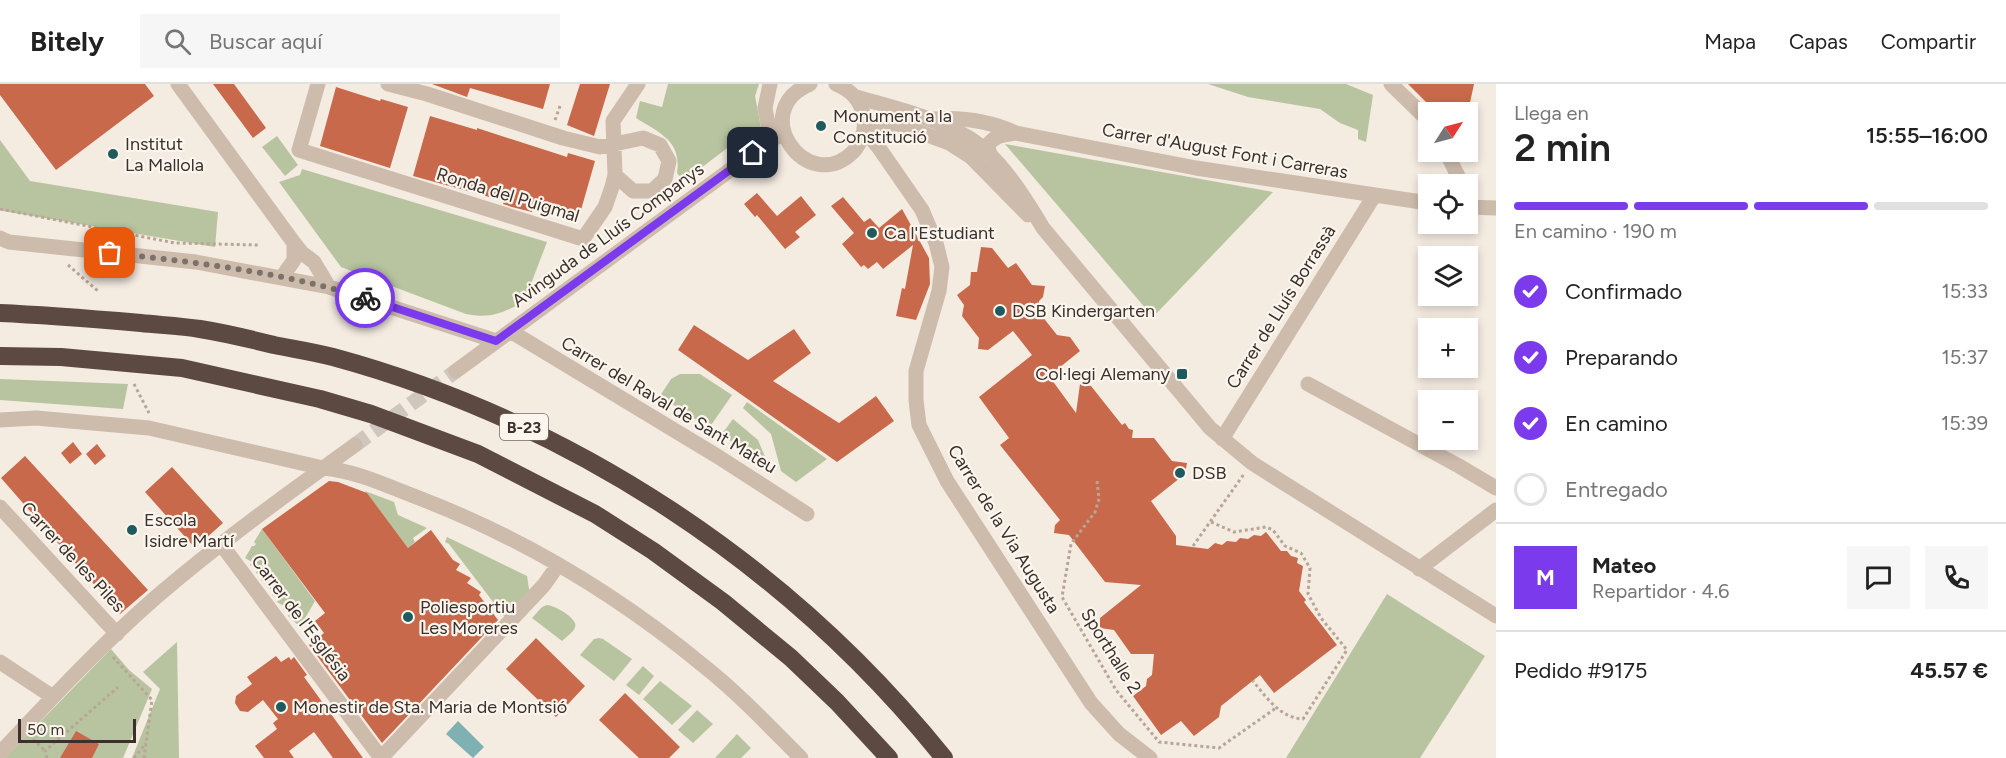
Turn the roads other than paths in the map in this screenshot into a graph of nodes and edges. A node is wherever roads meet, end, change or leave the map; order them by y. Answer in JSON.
{"nodes":[{"id":1,"x":178,"y":84,"type":"edge"},
{"id":2,"x":318,"y":84,"type":"edge"},
{"id":3,"x":388,"y":84,"type":"edge"},
{"id":4,"x":638,"y":84,"type":"edge"},
{"id":5,"x":770,"y":84,"type":"edge"},
{"id":6,"x":810,"y":84,"type":"edge"},
{"id":7,"x":1391,"y":84,"type":"edge"},
{"id":8,"x":840,"y":85,"type":"edge"},
{"id":9,"x":856,"y":98,"type":"junction"},
{"id":10,"x":1418,"y":110,"type":"edge"},
{"id":11,"x":933,"y":119,"type":"junction"},
{"id":12,"x":864,"y":127,"type":"junction"},
{"id":13,"x":1016,"y":134,"type":"junction"},
{"id":14,"x":777,"y":137,"type":"junction"},
{"id":15,"x":615,"y":144,"type":"junction"},
{"id":16,"x":991,"y":156,"type":"junction"},
{"id":17,"x":615,"y":175,"type":"junction"},
{"id":18,"x":1374,"y":196,"type":"junction"},
{"id":19,"x":1418,"y":202,"type":"edge"},
{"id":20,"x":1478,"y":205,"type":"edge"},
{"id":21,"x":1496,"y":208,"type":"edge"},
{"id":22,"x":1043,"y":228,"type":"junction"},
{"id":23,"x":0,"y":238,"type":"edge"},
{"id":24,"x":298,"y":248,"type":"junction"},
{"id":25,"x":282,"y":278,"type":"junction"},
{"id":26,"x":307,"y":282,"type":"junction"},
{"id":27,"x":329,"y":287,"type":"junction"},
{"id":28,"x":0,"y":313,"type":"edge"},
{"id":29,"x":510,"y":331,"type":"junction"},
{"id":30,"x":496,"y":341,"type":"junction"},
{"id":31,"x":0,"y":356,"type":"edge"},
{"id":32,"x":456,"y":371,"type":"tunnel mouth"},
{"id":33,"x":1308,"y":384,"type":"dead end"},
{"id":34,"x":0,"y":420,"type":"edge"},
{"id":35,"x":1222,"y":439,"type":"junction"},
{"id":36,"x":355,"y":445,"type":"tunnel mouth"},
{"id":37,"x":323,"y":468,"type":"junction"},
{"id":38,"x":1496,"y":488,"type":"edge"},
{"id":39,"x":0,"y":507,"type":"edge"},
{"id":40,"x":1496,"y":510,"type":"edge"},
{"id":41,"x":807,"y":514,"type":"dead end"},
{"id":42,"x":221,"y":544,"type":"junction"},
{"id":43,"x":558,"y":565,"type":"junction"},
{"id":44,"x":1419,"y":569,"type":"junction"},
{"id":45,"x":1496,"y":616,"type":"edge"},
{"id":46,"x":117,"y":634,"type":"junction"},
{"id":47,"x":0,"y":662,"type":"edge"},
{"id":48,"x":53,"y":697,"type":"junction"},
{"id":49,"x":0,"y":753,"type":"edge"},
{"id":50,"x":381,"y":758,"type":"edge"},
{"id":51,"x":800,"y":758,"type":"edge"},
{"id":52,"x":889,"y":758,"type":"edge"},
{"id":53,"x":944,"y":758,"type":"edge"},
{"id":54,"x":1150,"y":758,"type":"edge"}],
"edges":[{"from":1,"to":24,"type":"street"},
{"from":2,"to":17,"type":"street","name":"Ronda del Puigmal"},
{"from":3,"to":15,"type":"street"},
{"from":4,"to":15,"type":"street","name":"Ronda del Puigmal"},
{"from":5,"to":14,"type":"street"},
{"from":6,"to":14,"type":"street"},
{"from":7,"to":10,"type":"street"},
{"from":8,"to":9,"type":"street"},
{"from":9,"to":11,"type":"street"},
{"from":9,"to":12,"type":"street"},
{"from":11,"to":13,"type":"street","name":"Carrer d'August Font i Carreras"},
{"from":11,"to":16,"type":"street"},
{"from":12,"to":14,"type":"street"},
{"from":12,"to":22,"type":"street"},
{"from":12,"to":54,"type":"street","name":"Carrer de la Via Augusta"},
{"from":13,"to":16,"type":"street","name":"Carrer d'August Font i Carreras"},
{"from":13,"to":18,"type":"street","name":"Carrer d'August Font i Carreras"},
{"from":14,"to":29,"type":"street","name":"Avinguda de Lluís Companys"},
{"from":15,"to":17,"type":"street","name":"Ronda del Puigmal"},
{"from":15,"to":17,"type":"street"},
{"from":16,"to":22,"type":"street"},
{"from":18,"to":19,"type":"street","name":"Carrer d'August Font i Carreras"},
{"from":18,"to":35,"type":"street","name":"Carrer de Lluís Borrassà"},
{"from":20,"to":21,"type":"street"},
{"from":22,"to":35,"type":"street"},
{"from":23,"to":25,"type":"street"},
{"from":24,"to":25,"type":"street"},
{"from":24,"to":26,"type":"street"},
{"from":24,"to":27,"type":"street"},
{"from":25,"to":26,"type":"street"},
{"from":26,"to":27,"type":"street"},
{"from":27,"to":30,"type":"street"},
{"from":28,"to":53,"type":"highway","number":"B-23"},
{"from":29,"to":30,"type":"street","name":"Avinguda de Lluís Companys"},
{"from":29,"to":41,"type":"street","name":"Carrer del Raval de Sant Mateu"},
{"from":30,"to":32,"type":"street","name":"Avinguda de Lluís Companys"},
{"from":31,"to":52,"type":"highway","number":"B-23"},
{"from":33,"to":38,"type":"street"},
{"from":34,"to":37,"type":"street"},
{"from":35,"to":44,"type":"street"},
{"from":36,"to":37,"type":"street"},
{"from":37,"to":42,"type":"street"},
{"from":37,"to":43,"type":"street"},
{"from":39,"to":46,"type":"street","name":"Carrer de les Piles"},
{"from":40,"to":44,"type":"street"},
{"from":42,"to":46,"type":"street"},
{"from":42,"to":50,"type":"street","name":"Carrer de l'Església"},
{"from":43,"to":50,"type":"street"},
{"from":43,"to":51,"type":"street"},
{"from":44,"to":45,"type":"street"},
{"from":46,"to":48,"type":"street"},
{"from":47,"to":48,"type":"street"},
{"from":48,"to":49,"type":"street"}]}
